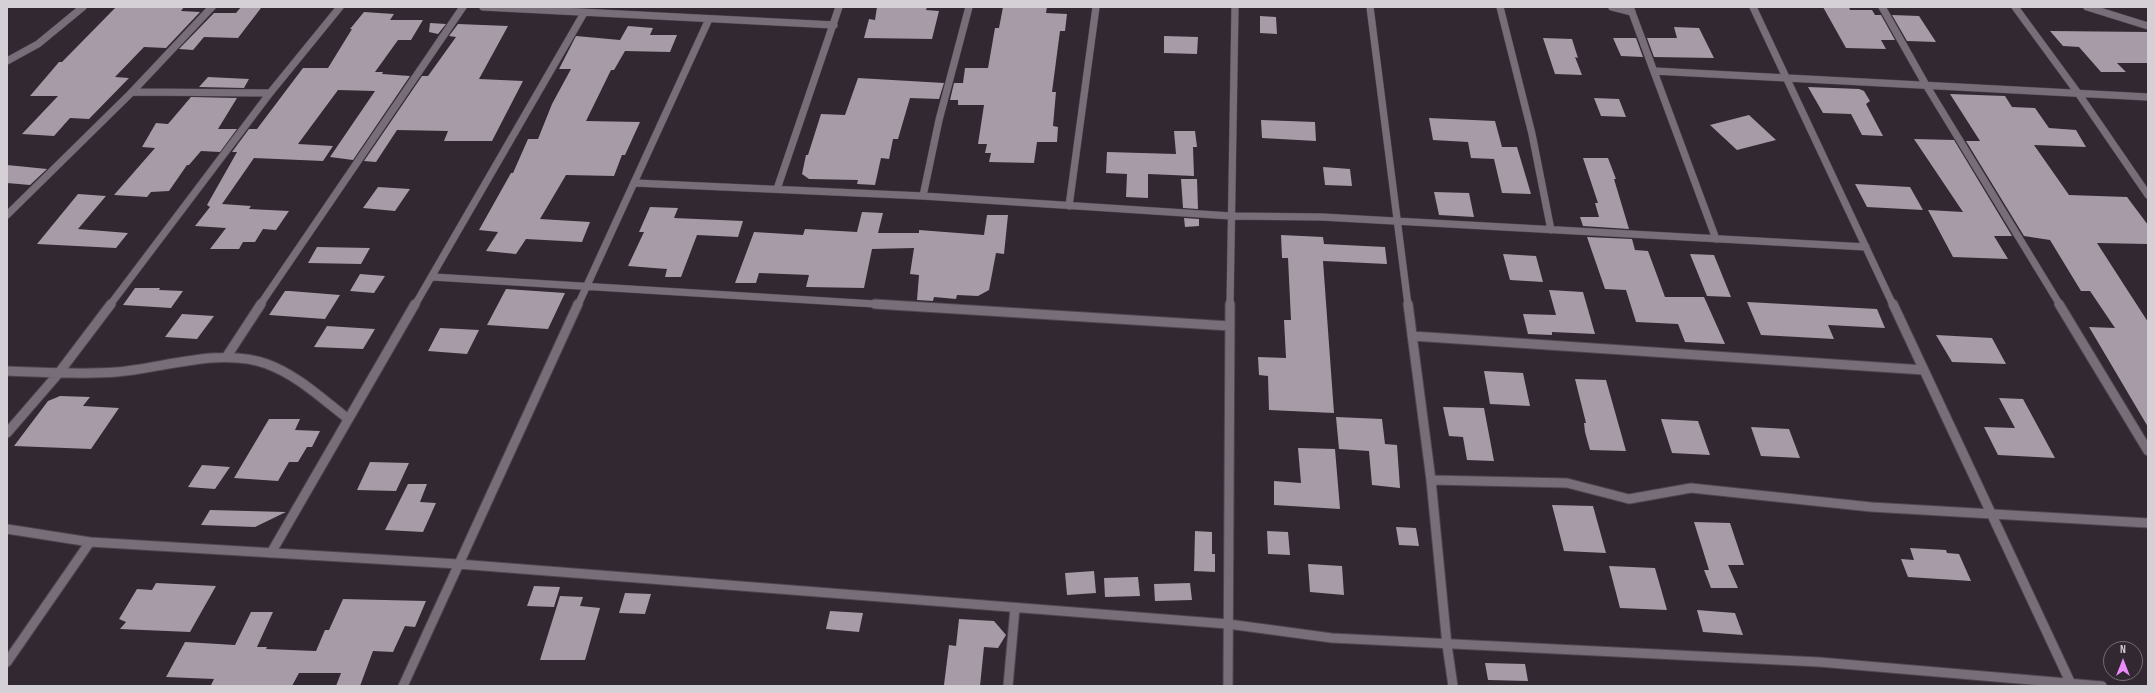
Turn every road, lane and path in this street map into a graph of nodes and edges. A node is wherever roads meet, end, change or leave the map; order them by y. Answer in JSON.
{"nodes":[{"id":1,"x":83,"y":7,"type":"edge"},
{"id":2,"x":212,"y":7,"type":"edge"},
{"id":3,"x":340,"y":7,"type":"edge"},
{"id":4,"x":463,"y":7,"type":"edge"},
{"id":5,"x":483,"y":7,"type":"edge"},
{"id":6,"x":839,"y":7,"type":"edge"},
{"id":7,"x":968,"y":7,"type":"edge"},
{"id":8,"x":1096,"y":7,"type":"edge"},
{"id":9,"x":1235,"y":7,"type":"edge"},
{"id":10,"x":1370,"y":7,"type":"edge"},
{"id":11,"x":1500,"y":7,"type":"edge"},
{"id":12,"x":1612,"y":7,"type":"edge"},
{"id":13,"x":1753,"y":7,"type":"edge"},
{"id":14,"x":1882,"y":7,"type":"edge"},
{"id":15,"x":2015,"y":7,"type":"edge"},
{"id":16,"x":2086,"y":7,"type":"edge"},
{"id":17,"x":1631,"y":10,"type":"edge"},
{"id":18,"x":584,"y":13,"type":"junction"},
{"id":19,"x":709,"y":19,"type":"junction"},
{"id":20,"x":834,"y":25,"type":"junction"},
{"id":21,"x":2148,"y":26,"type":"edge"},
{"id":22,"x":7,"y":61,"type":"edge"},
{"id":23,"x":1654,"y":71,"type":"junction"},
{"id":24,"x":1788,"y":78,"type":"junction"},
{"id":25,"x":1926,"y":85,"type":"junction"},
{"id":26,"x":132,"y":92,"type":"junction"},
{"id":27,"x":270,"y":93,"type":"junction"},
{"id":28,"x":2078,"y":93,"type":"junction"},
{"id":29,"x":2148,"y":97,"type":"edge"},
{"id":30,"x":635,"y":183,"type":"junction"},
{"id":31,"x":777,"y":189,"type":"junction"},
{"id":32,"x":2148,"y":195,"type":"edge"},
{"id":33,"x":922,"y":196,"type":"junction"},
{"id":34,"x":1069,"y":206,"type":"junction"},
{"id":35,"x":7,"y":215,"type":"edge"},
{"id":36,"x":1231,"y":216,"type":"junction"},
{"id":37,"x":1398,"y":222,"type":"junction"},
{"id":38,"x":1551,"y":230,"type":"junction"},
{"id":39,"x":1716,"y":239,"type":"junction"},
{"id":40,"x":1866,"y":247,"type":"junction"},
{"id":41,"x":433,"y":277,"type":"junction"},
{"id":42,"x":585,"y":287,"type":"junction"},
{"id":43,"x":1230,"y":326,"type":"junction"},
{"id":44,"x":1412,"y":336,"type":"junction"},
{"id":45,"x":227,"y":356,"type":"junction"},
{"id":46,"x":1924,"y":370,"type":"junction"},
{"id":47,"x":7,"y":371,"type":"edge"},
{"id":48,"x":58,"y":374,"type":"junction"},
{"id":49,"x":347,"y":418,"type":"junction"},
{"id":50,"x":7,"y":433,"type":"edge"},
{"id":51,"x":2148,"y":451,"type":"edge"},
{"id":52,"x":1431,"y":480,"type":"junction"},
{"id":53,"x":1991,"y":514,"type":"junction"},
{"id":54,"x":2148,"y":523,"type":"edge"},
{"id":55,"x":7,"y":529,"type":"edge"},
{"id":56,"x":90,"y":542,"type":"junction"},
{"id":57,"x":271,"y":552,"type":"junction"},
{"id":58,"x":458,"y":564,"type":"junction"},
{"id":59,"x":1015,"y":608,"type":"junction"},
{"id":60,"x":1228,"y":624,"type":"junction"},
{"id":61,"x":1447,"y":645,"type":"junction"},
{"id":62,"x":7,"y":662,"type":"edge"},
{"id":63,"x":2072,"y":685,"type":"edge"},
{"id":64,"x":403,"y":686,"type":"edge"},
{"id":65,"x":1008,"y":686,"type":"edge"},
{"id":66,"x":1228,"y":686,"type":"edge"},
{"id":67,"x":1453,"y":686,"type":"edge"},
{"id":68,"x":2102,"y":686,"type":"edge"}],
"edges":[{"from":1,"to":22,"type":"street"},
{"from":2,"to":26,"type":"street"},
{"from":3,"to":27,"type":"street"},
{"from":4,"to":45,"type":"street"},
{"from":5,"to":18,"type":"street"},
{"from":6,"to":20,"type":"street"},
{"from":7,"to":33,"type":"street"},
{"from":8,"to":34,"type":"street"},
{"from":9,"to":36,"type":"street"},
{"from":10,"to":37,"type":"street"},
{"from":11,"to":38,"type":"street"},
{"from":12,"to":17,"type":"street"},
{"from":13,"to":24,"type":"street"},
{"from":14,"to":25,"type":"street"},
{"from":15,"to":28,"type":"street"},
{"from":16,"to":21,"type":"street"},
{"from":17,"to":23,"type":"street"},
{"from":18,"to":19,"type":"street"},
{"from":18,"to":41,"type":"street"},
{"from":19,"to":20,"type":"street"},
{"from":19,"to":30,"type":"street"},
{"from":20,"to":31,"type":"street"},
{"from":23,"to":24,"type":"street"},
{"from":23,"to":39,"type":"street"},
{"from":24,"to":25,"type":"street"},
{"from":24,"to":40,"type":"street"},
{"from":25,"to":28,"type":"street"},
{"from":25,"to":51,"type":"street"},
{"from":26,"to":27,"type":"street"},
{"from":26,"to":35,"type":"street"},
{"from":27,"to":48,"type":"street"},
{"from":28,"to":29,"type":"street"},
{"from":28,"to":32,"type":"street"},
{"from":30,"to":31,"type":"street"},
{"from":30,"to":42,"type":"street"},
{"from":31,"to":33,"type":"street"},
{"from":33,"to":34,"type":"street"},
{"from":34,"to":36,"type":"street"},
{"from":36,"to":37,"type":"street"},
{"from":36,"to":43,"type":"street"},
{"from":37,"to":38,"type":"street"},
{"from":37,"to":44,"type":"street"},
{"from":38,"to":39,"type":"street"},
{"from":39,"to":40,"type":"street"},
{"from":40,"to":46,"type":"street"},
{"from":41,"to":42,"type":"street"},
{"from":41,"to":49,"type":"street"},
{"from":42,"to":43,"type":"street"},
{"from":42,"to":58,"type":"street"},
{"from":43,"to":60,"type":"street"},
{"from":44,"to":46,"type":"street"},
{"from":44,"to":52,"type":"street"},
{"from":45,"to":48,"type":"street"},
{"from":45,"to":49,"type":"street"},
{"from":46,"to":53,"type":"street"},
{"from":47,"to":48,"type":"street"},
{"from":48,"to":50,"type":"street"},
{"from":49,"to":57,"type":"street"},
{"from":52,"to":53,"type":"street"},
{"from":52,"to":61,"type":"street"},
{"from":53,"to":54,"type":"street"},
{"from":53,"to":63,"type":"street"},
{"from":55,"to":56,"type":"street"},
{"from":56,"to":57,"type":"street"},
{"from":56,"to":62,"type":"street"},
{"from":57,"to":58,"type":"street"},
{"from":58,"to":59,"type":"street"},
{"from":58,"to":64,"type":"street"},
{"from":59,"to":60,"type":"street"},
{"from":59,"to":65,"type":"street"},
{"from":60,"to":61,"type":"street"},
{"from":60,"to":66,"type":"street"},
{"from":61,"to":63,"type":"street"},
{"from":61,"to":67,"type":"street"},
{"from":63,"to":68,"type":"street"}]}
